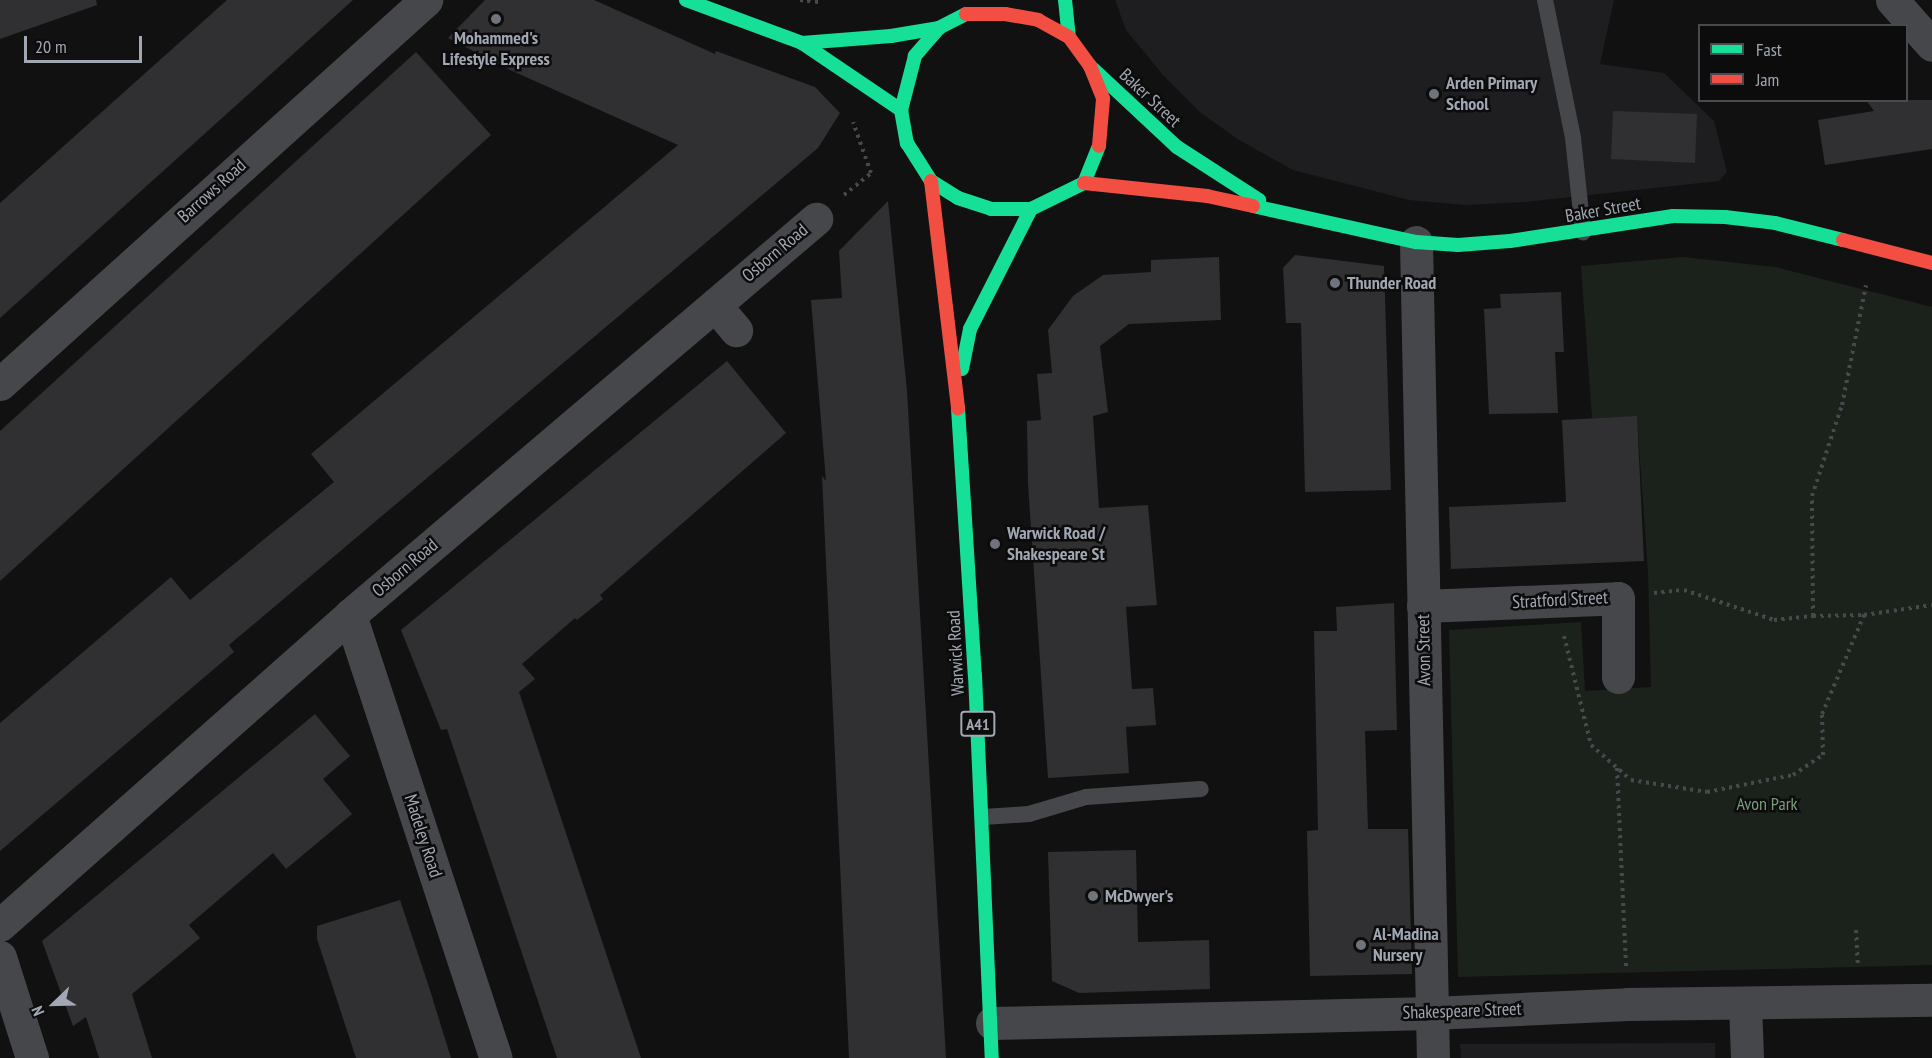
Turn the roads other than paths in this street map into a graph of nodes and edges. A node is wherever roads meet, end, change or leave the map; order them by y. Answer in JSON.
{"nodes":[{"id":1,"x":426,"y":0,"type":"edge"},
{"id":2,"x":686,"y":0,"type":"edge"},
{"id":3,"x":971,"y":0,"type":"edge"},
{"id":4,"x":1065,"y":0,"type":"edge"},
{"id":5,"x":1545,"y":0,"type":"edge"},
{"id":6,"x":1899,"y":2,"type":"edge"},
{"id":7,"x":966,"y":14,"type":"junction"},
{"id":8,"x":939,"y":28,"type":"junction"},
{"id":9,"x":1069,"y":37,"type":"junction"},
{"id":10,"x":802,"y":43,"type":"junction"},
{"id":11,"x":1932,"y":45,"type":"edge"},
{"id":12,"x":1090,"y":66,"type":"junction"},
{"id":13,"x":901,"y":110,"type":"junction"},
{"id":14,"x":931,"y":181,"type":"junction"},
{"id":15,"x":1084,"y":183,"type":"junction"},
{"id":16,"x":1031,"y":209,"type":"junction"},
{"id":17,"x":1278,"y":212,"type":"junction"},
{"id":18,"x":816,"y":219,"type":"dead end"},
{"id":19,"x":1583,"y":232,"type":"junction"},
{"id":20,"x":1416,"y":242,"type":"junction"},
{"id":21,"x":1932,"y":262,"type":"edge"},
{"id":22,"x":714,"y":305,"type":"junction"},
{"id":23,"x":736,"y":330,"type":"dead end"},
{"id":24,"x":0,"y":384,"type":"edge"},
{"id":25,"x":957,"y":391,"type":"junction"},
{"id":26,"x":1423,"y":606,"type":"junction"},
{"id":27,"x":350,"y":615,"type":"junction"},
{"id":28,"x":1618,"y":677,"type":"dead end"},
{"id":29,"x":1202,"y":789,"type":"dead end"},
{"id":30,"x":983,"y":817,"type":"junction"},
{"id":31,"x":0,"y":925,"type":"edge"},
{"id":32,"x":0,"y":957,"type":"edge"},
{"id":33,"x":1932,"y":1000,"type":"edge"},
{"id":34,"x":1745,"y":1003,"type":"junction"},
{"id":35,"x":1432,"y":1013,"type":"junction"},
{"id":36,"x":992,"y":1023,"type":"junction"},
{"id":37,"x":32,"y":1058,"type":"edge"},
{"id":38,"x":496,"y":1058,"type":"edge"},
{"id":39,"x":992,"y":1058,"type":"edge"},
{"id":40,"x":1433,"y":1058,"type":"edge"},
{"id":41,"x":1747,"y":1058,"type":"edge"}],
"edges":[{"from":1,"to":24,"type":"street","name":"Barrows Road"},
{"from":2,"to":10,"type":"main road"},
{"from":3,"to":7,"type":"main road"},
{"from":4,"to":9,"type":"main road"},
{"from":5,"to":19,"type":"lane"},
{"from":6,"to":11,"type":"street"},
{"from":7,"to":8,"type":"main road"},
{"from":7,"to":9,"type":"main road"},
{"from":8,"to":10,"type":"main road"},
{"from":8,"to":13,"type":"main road"},
{"from":9,"to":12,"type":"main road"},
{"from":10,"to":13,"type":"main road"},
{"from":12,"to":15,"type":"main road"},
{"from":12,"to":17,"type":"main road","name":"Baker Street"},
{"from":13,"to":14,"type":"main road"},
{"from":14,"to":16,"type":"main road"},
{"from":14,"to":25,"type":"main road","name":"Warwick Road","number":"A41"},
{"from":15,"to":16,"type":"main road"},
{"from":15,"to":17,"type":"main road","name":"Baker Street"},
{"from":16,"to":25,"type":"main road","name":"Warwick Road","number":"A41"},
{"from":17,"to":20,"type":"main road","name":"Baker Street"},
{"from":18,"to":22,"type":"street","name":"Osborn Road"},
{"from":19,"to":20,"type":"main road","name":"Baker Street"},
{"from":19,"to":21,"type":"main road","name":"Baker Street"},
{"from":20,"to":26,"type":"street","name":"Avon Street"},
{"from":22,"to":23,"type":"street"},
{"from":22,"to":27,"type":"street","name":"Osborn Road"},
{"from":25,"to":30,"type":"main road","name":"Warwick Road","number":"A41"},
{"from":26,"to":28,"type":"street","name":"Stratford Street"},
{"from":26,"to":35,"type":"street","name":"Avon Street"},
{"from":27,"to":31,"type":"street","name":"Osborn Road"},
{"from":27,"to":38,"type":"street","name":"Madeley Road"},
{"from":29,"to":30,"type":"lane"},
{"from":30,"to":36,"type":"main road","name":"Warwick Road","number":"A41"},
{"from":32,"to":37,"type":"street"},
{"from":33,"to":34,"type":"street","name":"Shakespeare Street"},
{"from":34,"to":35,"type":"street","name":"Shakespeare Street"},
{"from":34,"to":41,"type":"street"},
{"from":35,"to":36,"type":"street","name":"Shakespeare Street"},
{"from":35,"to":40,"type":"street","name":"Avon Street"},
{"from":36,"to":39,"type":"main road","name":"Warwick Road","number":"A41"}]}
